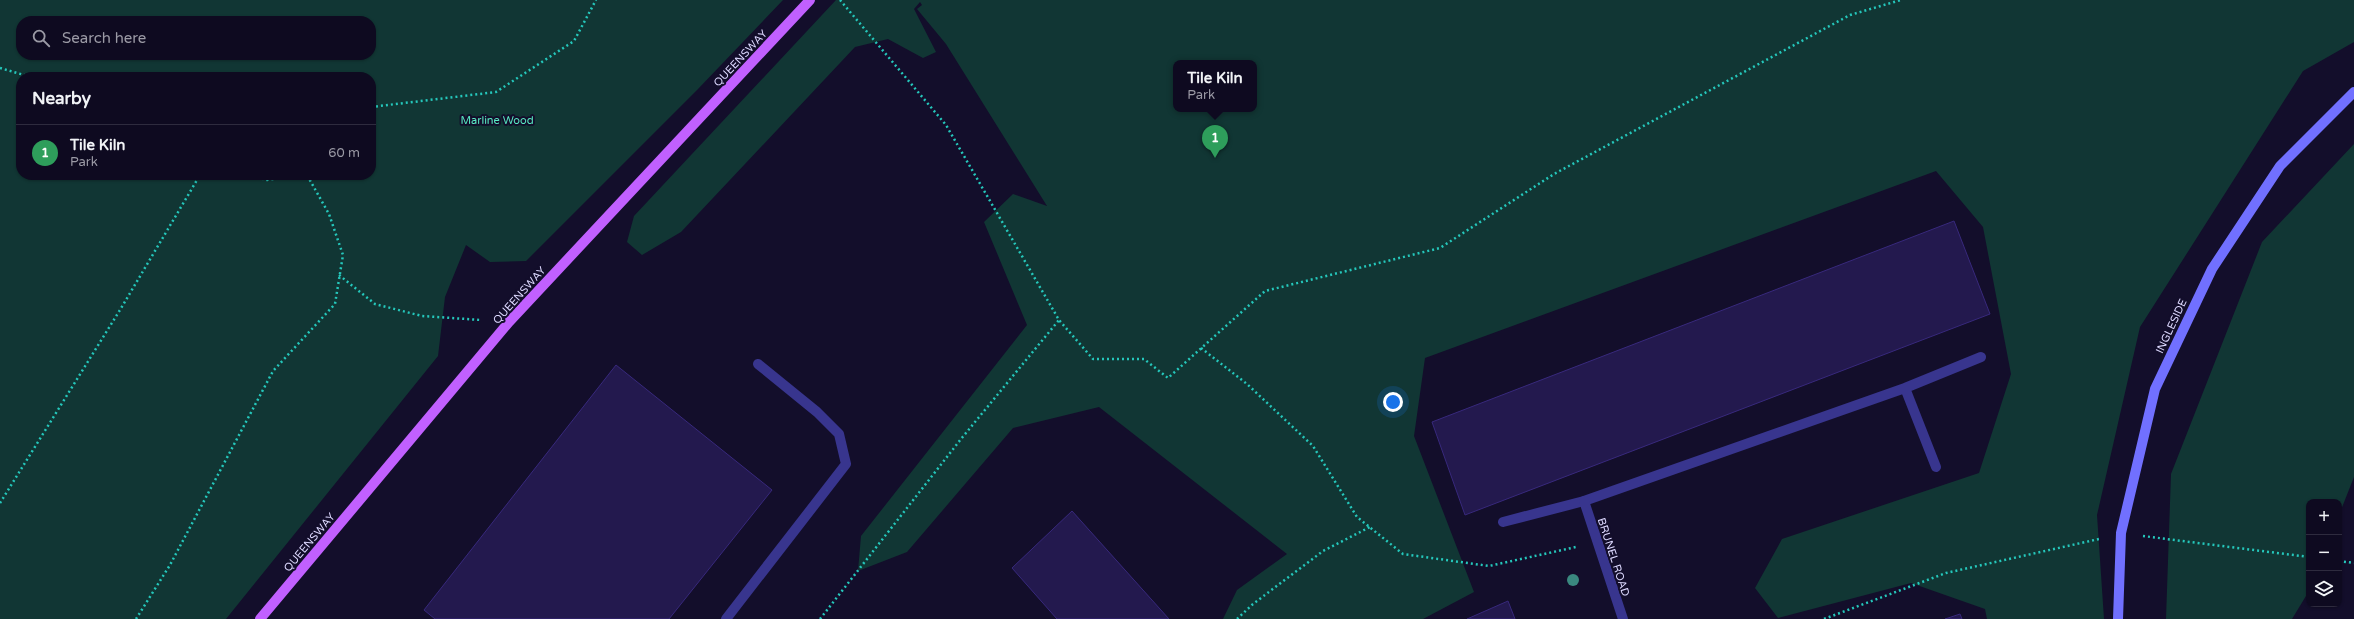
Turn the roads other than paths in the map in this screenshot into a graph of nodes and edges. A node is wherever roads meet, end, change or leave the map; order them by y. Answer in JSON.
{"nodes":[{"id":1,"x":810,"y":0,"type":"edge"},
{"id":2,"x":2354,"y":92,"type":"edge"},
{"id":3,"x":1981,"y":357,"type":"dead end"},
{"id":4,"x":758,"y":364,"type":"dead end"},
{"id":5,"x":1905,"y":388,"type":"junction"},
{"id":6,"x":1936,"y":467,"type":"dead end"},
{"id":7,"x":1584,"y":501,"type":"junction"},
{"id":8,"x":1503,"y":522,"type":"dead end"},
{"id":9,"x":260,"y":619,"type":"edge"},
{"id":10,"x":726,"y":619,"type":"edge"},
{"id":11,"x":1623,"y":619,"type":"edge"},
{"id":12,"x":2118,"y":619,"type":"edge"}],
"edges":[{"from":1,"to":9,"type":"main road","name":"QUEENSWAY"},
{"from":2,"to":12,"type":"street","name":"INGLESIDE"},
{"from":3,"to":5,"type":"street"},
{"from":4,"to":10,"type":"street"},
{"from":5,"to":6,"type":"street"},
{"from":5,"to":7,"type":"street"},
{"from":7,"to":8,"type":"street"},
{"from":7,"to":11,"type":"street","name":"BRUNEL ROAD"}]}
